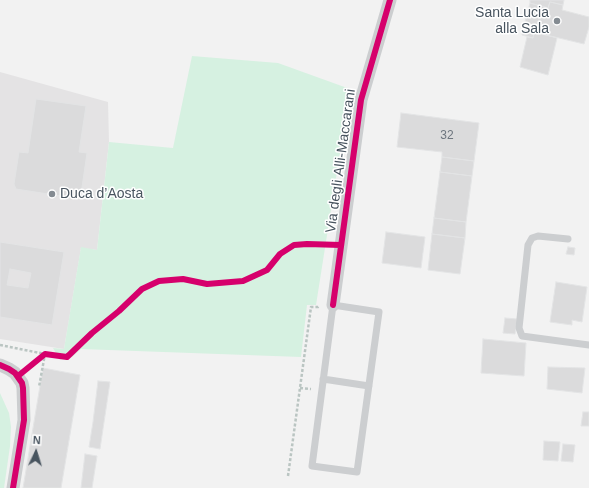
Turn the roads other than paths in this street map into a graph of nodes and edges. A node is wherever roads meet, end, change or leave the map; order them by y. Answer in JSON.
{"nodes":[{"id":1,"x":390,"y":0,"type":"edge"},
{"id":2,"x":568,"y":239,"type":"dead end"},
{"id":3,"x":333,"y":306,"type":"junction"},
{"id":4,"x":589,"y":345,"type":"edge"},
{"id":5,"x":0,"y":365,"type":"edge"},
{"id":6,"x":323,"y":379,"type":"junction"},
{"id":7,"x":369,"y":386,"type":"junction"},
{"id":8,"x":13,"y":488,"type":"edge"}],
"edges":[{"from":1,"to":3,"type":"street","name":"Via degli Alli-Maccarani"},
{"from":2,"to":4,"type":"lane"},
{"from":3,"to":6,"type":"lane"},
{"from":3,"to":7,"type":"lane"},
{"from":5,"to":8,"type":"street"},
{"from":6,"to":7,"type":"lane"},
{"from":6,"to":7,"type":"lane"}]}
